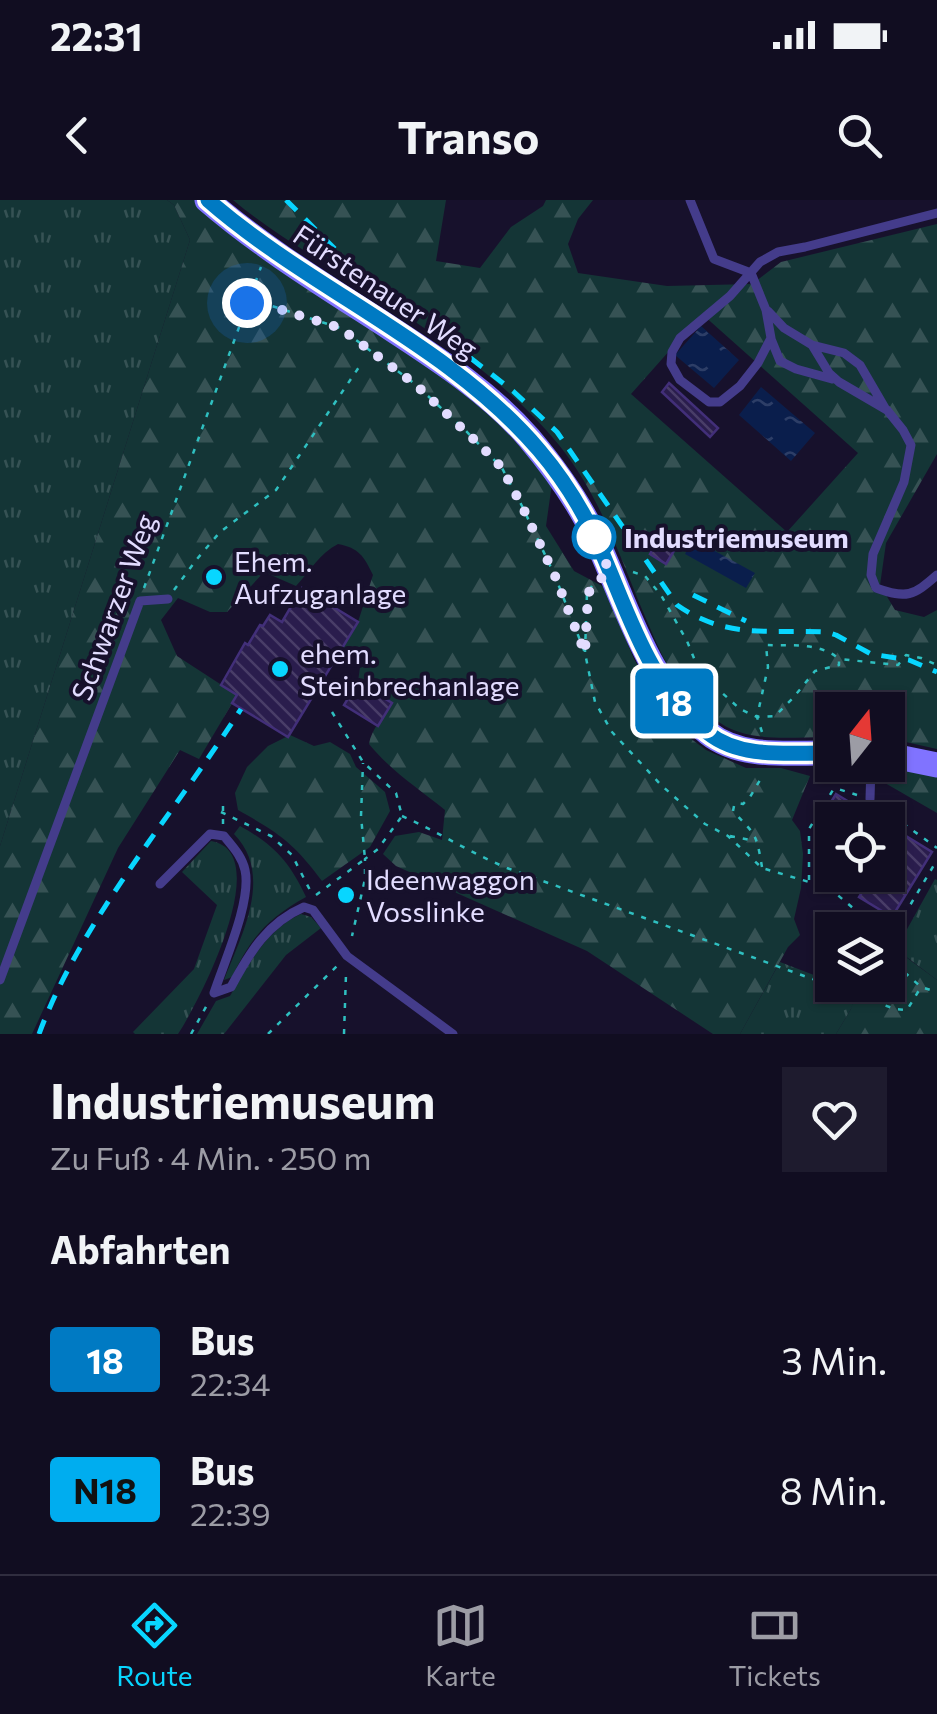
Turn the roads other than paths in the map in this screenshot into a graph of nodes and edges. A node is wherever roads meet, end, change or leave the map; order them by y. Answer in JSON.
{"nodes":[{"id":1,"x":208,"y":200,"type":"edge"},
{"id":2,"x":690,"y":200,"type":"edge"},
{"id":3,"x":937,"y":213,"type":"edge"},
{"id":4,"x":752,"y":273,"type":"junction"},
{"id":5,"x":766,"y":310,"type":"junction"},
{"id":6,"x":770,"y":338,"type":"junction"},
{"id":7,"x":812,"y":345,"type":"junction"},
{"id":8,"x":839,"y":382,"type":"junction"},
{"id":9,"x":886,"y":410,"type":"junction"},
{"id":10,"x":937,"y":575,"type":"edge"},
{"id":11,"x":168,"y":599,"type":"road end"},
{"id":12,"x":815,"y":752,"type":"edge"},
{"id":13,"x":905,"y":758,"type":"edge"},
{"id":14,"x":937,"y":765,"type":"edge"},
{"id":15,"x":870,"y":782,"type":"edge"},
{"id":16,"x":870,"y":799,"type":"road end"},
{"id":17,"x":160,"y":884,"type":"dead end"},
{"id":18,"x":0,"y":980,"type":"edge"},
{"id":19,"x":453,"y":1034,"type":"edge"}],
"edges":[{"from":1,"to":12,"type":"street","name":"Fürstenauer Weg"},
{"from":2,"to":4,"type":"lane"},
{"from":3,"to":4,"type":"lane"},
{"from":4,"to":5,"type":"lane"},
{"from":4,"to":6,"type":"lane"},
{"from":5,"to":6,"type":"lane"},
{"from":5,"to":7,"type":"lane"},
{"from":6,"to":8,"type":"lane"},
{"from":7,"to":8,"type":"lane"},
{"from":7,"to":9,"type":"lane"},
{"from":8,"to":9,"type":"lane"},
{"from":9,"to":10,"type":"lane"},
{"from":11,"to":18,"type":"lane","name":"Schwarzer Weg"},
{"from":13,"to":14,"type":"street"},
{"from":15,"to":16,"type":"lane"},
{"from":17,"to":19,"type":"lane"}]}
